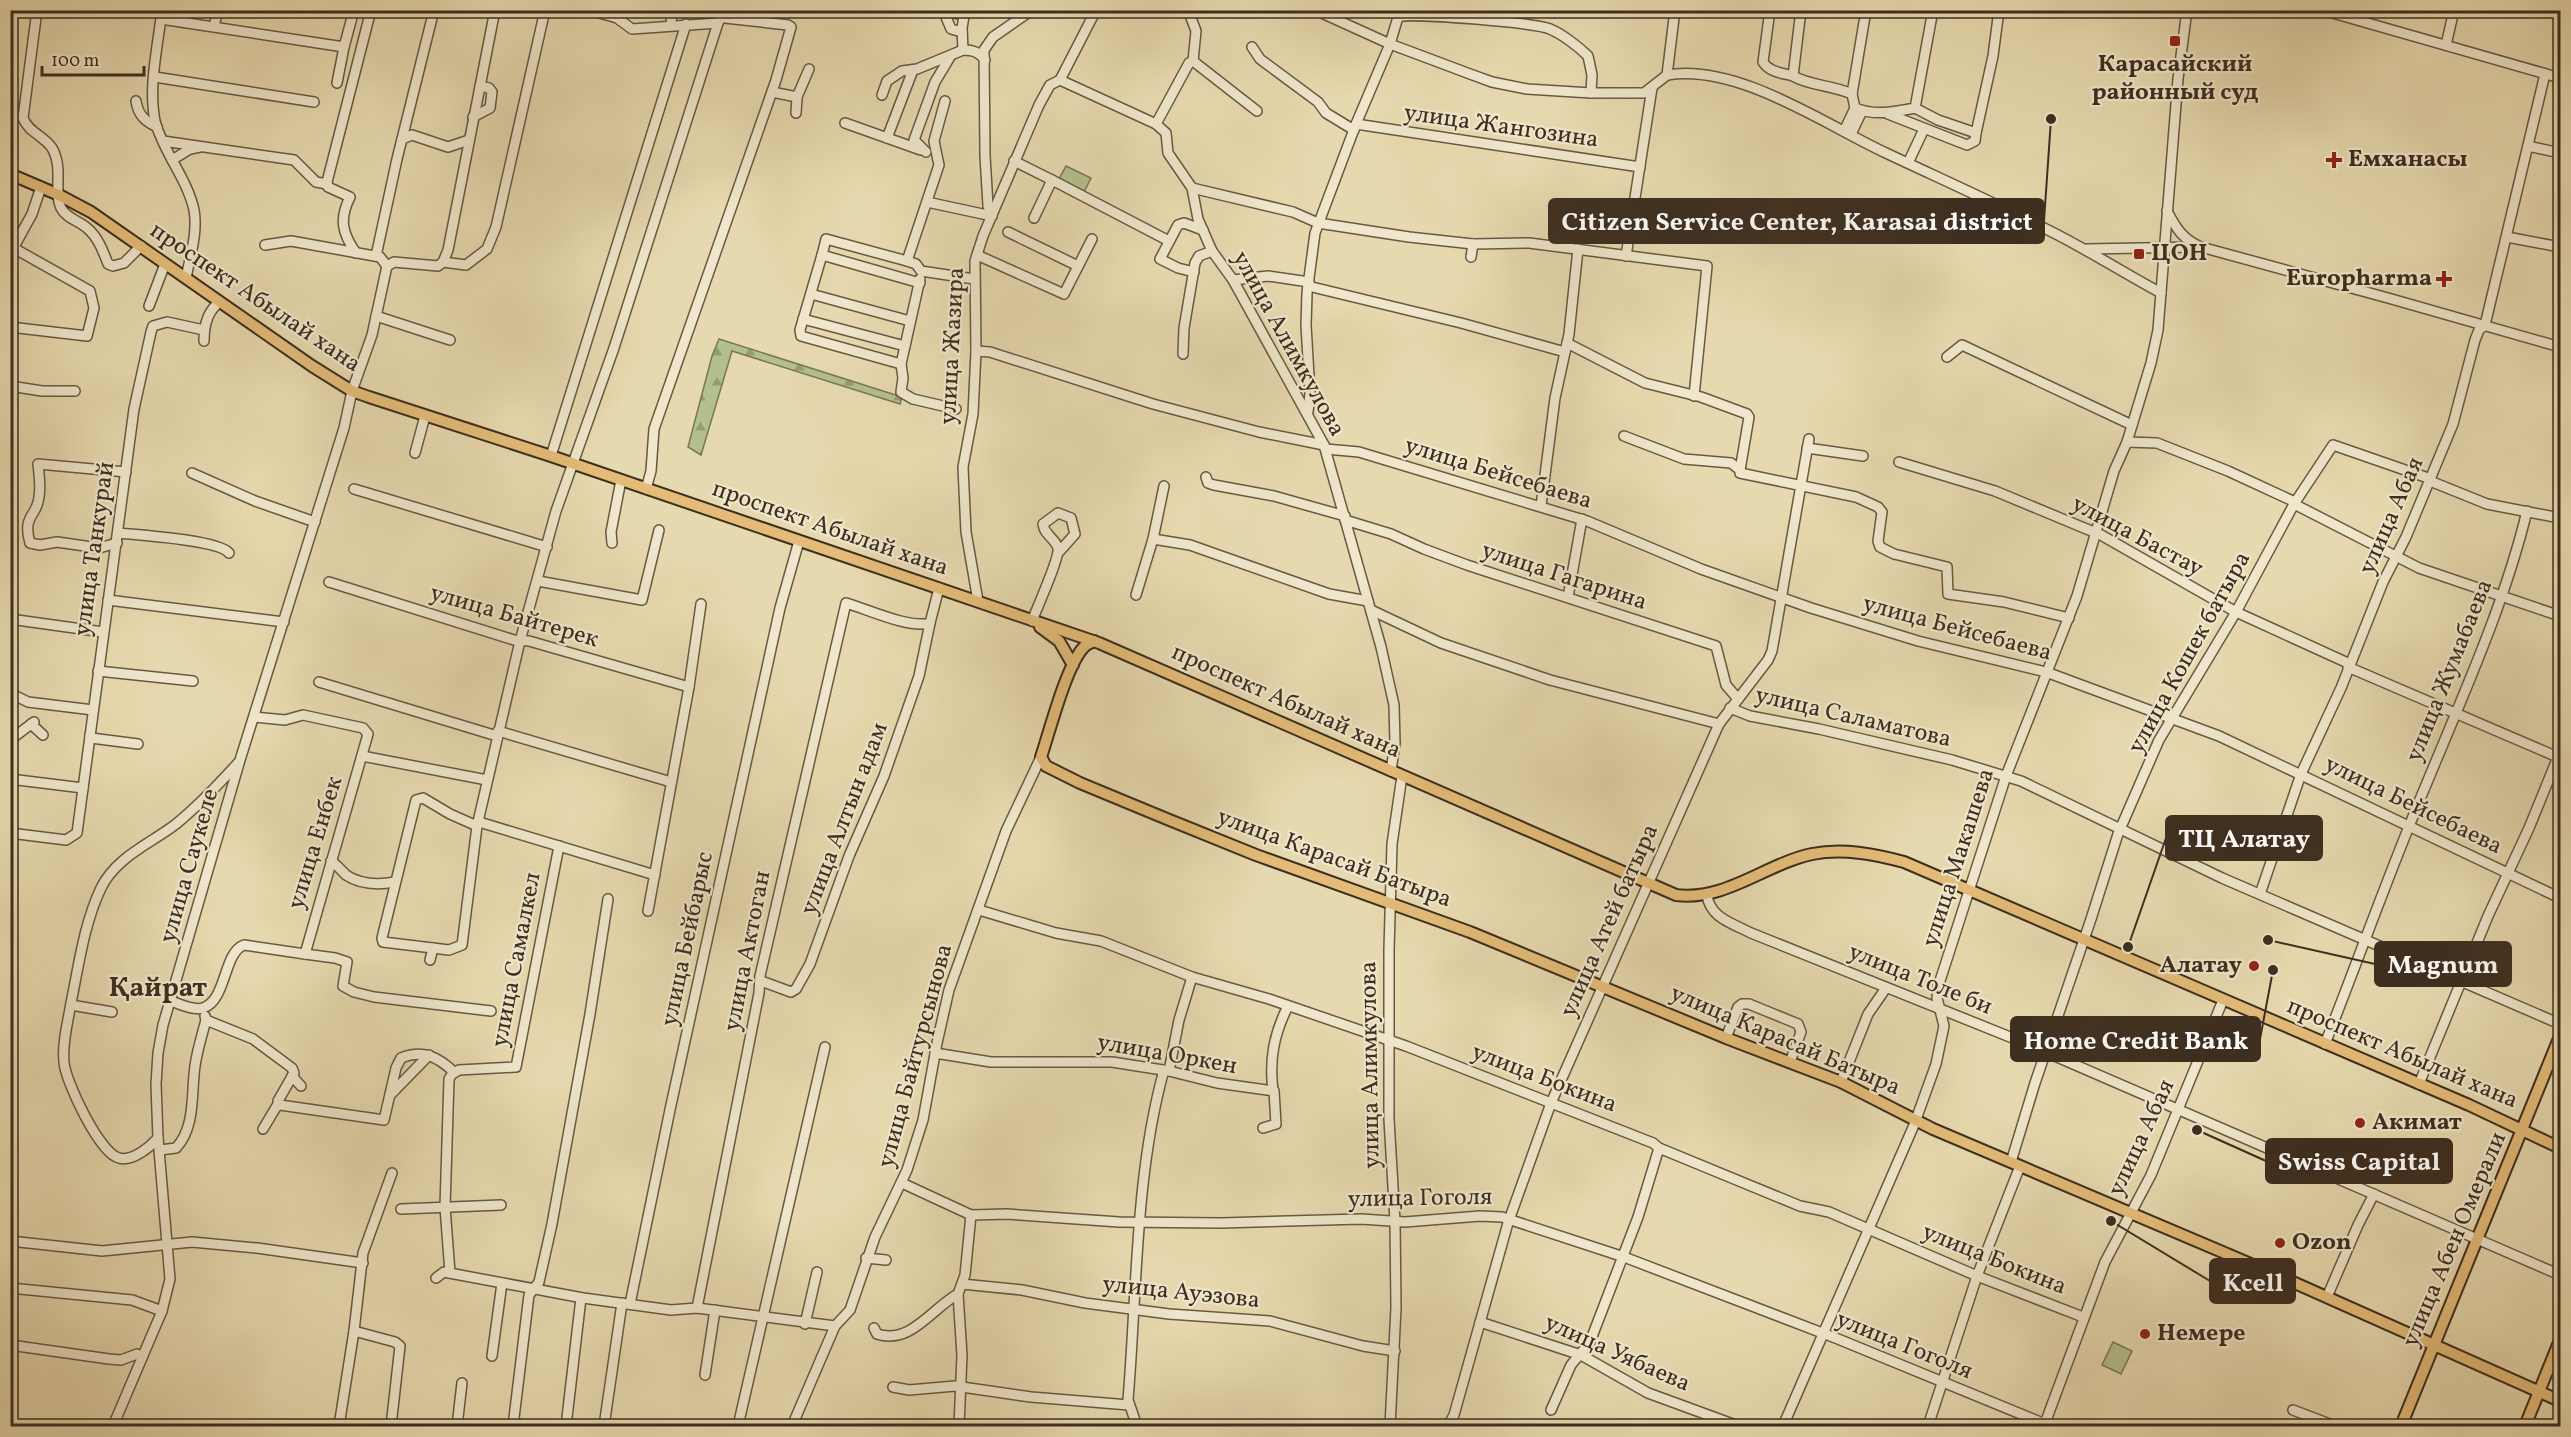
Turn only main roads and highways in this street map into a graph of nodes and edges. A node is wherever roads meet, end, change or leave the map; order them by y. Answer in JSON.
{"nodes":[{"id":1,"x":10,"y":174,"type":"edge"},
{"id":2,"x":1031,"y":621,"type":"junction"},
{"id":3,"x":1095,"y":641,"type":"junction"},
{"id":4,"x":1073,"y":665,"type":"junction"},
{"id":5,"x":2560,"y":1036,"type":"edge"},
{"id":6,"x":2523,"y":1130,"type":"junction"},
{"id":7,"x":2560,"y":1148,"type":"edge"},
{"id":8,"x":2560,"y":1340,"type":"edge"},
{"id":9,"x":2434,"y":1344,"type":"junction"},
{"id":10,"x":2539,"y":1392,"type":"junction"},
{"id":11,"x":2560,"y":1401,"type":"edge"},
{"id":12,"x":2401,"y":1426,"type":"edge"},
{"id":13,"x":2525,"y":1426,"type":"edge"}],
"edges":[{"from":1,"to":2,"type":"main road","name":"проспект Абылай хана"},
{"from":2,"to":3,"type":"main road","name":"проспект Абылай хана"},
{"from":2,"to":4,"type":"main road"},
{"from":3,"to":4,"type":"main road"},
{"from":3,"to":6,"type":"main road","name":"проспект Абылай хана"},
{"from":4,"to":9,"type":"main road","name":"улица Карасай Батыра"},
{"from":5,"to":6,"type":"main road","name":"улица Абен Омерали"},
{"from":6,"to":7,"type":"main road","name":"проспект Абылай хана"},
{"from":6,"to":9,"type":"main road","name":"улица Абен Омерали"},
{"from":8,"to":10,"type":"main road"},
{"from":9,"to":10,"type":"main road","name":"улица Карасай Батыра"},
{"from":9,"to":12,"type":"main road","name":"улица Абен Омерали"},
{"from":10,"to":11,"type":"main road","name":"улица Карасай Батыра"},
{"from":10,"to":13,"type":"main road"}]}
